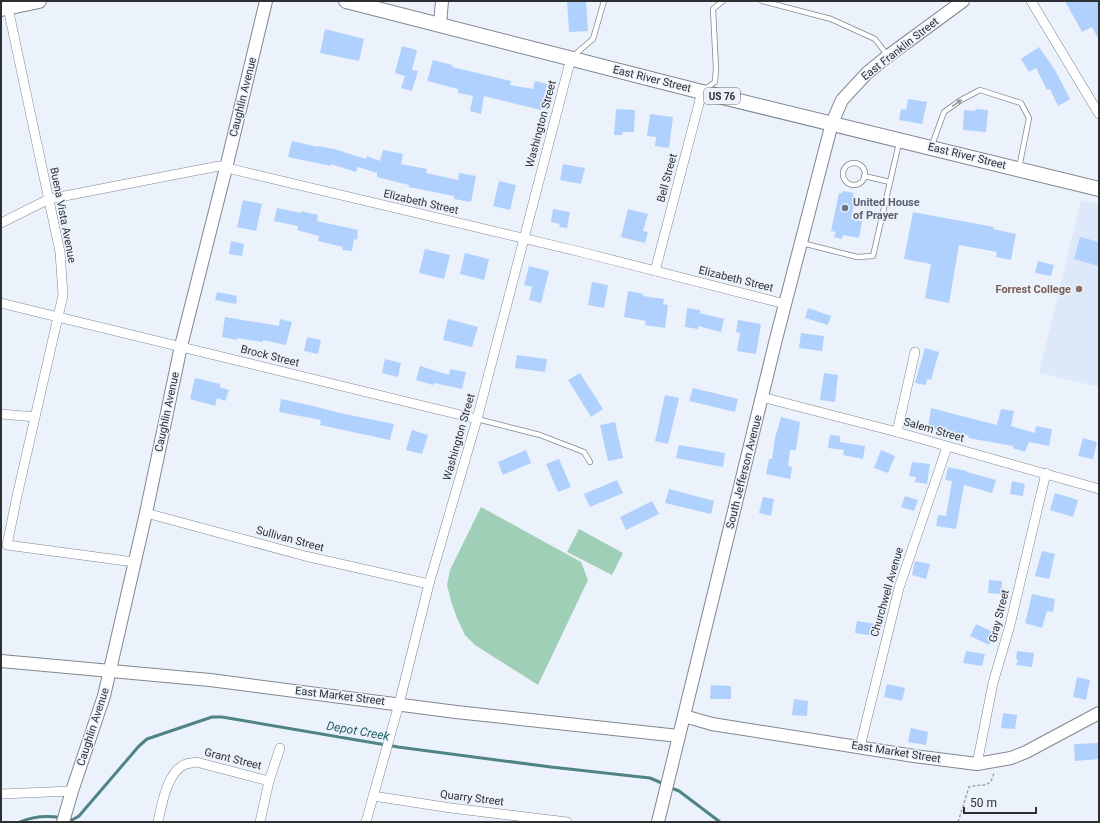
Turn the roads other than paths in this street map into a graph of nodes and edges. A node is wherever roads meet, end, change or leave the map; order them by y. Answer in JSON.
{"nodes":[{"id":1,"x":39,"y":1,"type":"edge"},
{"id":2,"x":266,"y":1,"type":"edge"},
{"id":3,"x":346,"y":1,"type":"edge"},
{"id":4,"x":442,"y":1,"type":"edge"},
{"id":5,"x":604,"y":1,"type":"edge"},
{"id":6,"x":723,"y":1,"type":"edge"},
{"id":7,"x":762,"y":1,"type":"edge"},
{"id":8,"x":963,"y":1,"type":"edge"},
{"id":9,"x":1032,"y":1,"type":"edge"},
{"id":10,"x":4,"y":8,"type":"edge"},
{"id":11,"x":440,"y":24,"type":"junction"},
{"id":12,"x":888,"y":56,"type":"junction"},
{"id":13,"x":571,"y":58,"type":"junction"},
{"id":14,"x":702,"y":92,"type":"junction"},
{"id":15,"x":1099,"y":114,"type":"edge"},
{"id":16,"x":832,"y":122,"type":"junction"},
{"id":17,"x":900,"y":139,"type":"junction"},
{"id":18,"x":932,"y":147,"type":"junction"},
{"id":19,"x":226,"y":168,"type":"junction"},
{"id":20,"x":1019,"y":169,"type":"junction"},
{"id":21,"x":864,"y":176,"type":"junction"},
{"id":22,"x":890,"y":182,"type":"junction"},
{"id":23,"x":1099,"y":189,"type":"edge"},
{"id":24,"x":50,"y":199,"type":"junction"},
{"id":25,"x":1,"y":223,"type":"edge"},
{"id":26,"x":524,"y":239,"type":"junction"},
{"id":27,"x":801,"y":243,"type":"junction"},
{"id":28,"x":655,"y":271,"type":"junction"},
{"id":29,"x":1,"y":303,"type":"edge"},
{"id":30,"x":785,"y":304,"type":"junction"},
{"id":31,"x":58,"y":318,"type":"junction"},
{"id":32,"x":181,"y":346,"type":"junction"},
{"id":33,"x":915,"y":352,"type":"dead end"},
{"id":34,"x":762,"y":397,"type":"junction"},
{"id":35,"x":1,"y":414,"type":"edge"},
{"id":36,"x":35,"y":417,"type":"junction"},
{"id":37,"x":477,"y":419,"type":"junction"},
{"id":38,"x":897,"y":432,"type":"junction"},
{"id":39,"x":947,"y":447,"type":"junction"},
{"id":40,"x":590,"y":462,"type":"dead end"},
{"id":41,"x":1046,"y":473,"type":"junction"},
{"id":42,"x":1099,"y":489,"type":"edge"},
{"id":43,"x":146,"y":513,"type":"junction"},
{"id":44,"x":134,"y":562,"type":"junction"},
{"id":45,"x":429,"y":584,"type":"junction"},
{"id":46,"x":1,"y":661,"type":"edge"},
{"id":47,"x":110,"y":671,"type":"junction"},
{"id":48,"x":399,"y":704,"type":"junction"},
{"id":49,"x":1099,"y":713,"type":"edge"},
{"id":50,"x":684,"y":716,"type":"junction"},
{"id":51,"x":679,"y":736,"type":"junction"},
{"id":52,"x":860,"y":747,"type":"junction"},
{"id":53,"x":280,"y":748,"type":"dead end"},
{"id":54,"x":976,"y":764,"type":"junction"},
{"id":55,"x":269,"y":781,"type":"junction"},
{"id":56,"x":72,"y":791,"type":"junction"},
{"id":57,"x":1,"y":794,"type":"edge"},
{"id":58,"x":373,"y":796,"type":"junction"},
{"id":59,"x":64,"y":818,"type":"edge"},
{"id":60,"x":158,"y":822,"type":"edge"},
{"id":61,"x":260,"y":822,"type":"edge"},
{"id":62,"x":366,"y":822,"type":"edge"},
{"id":63,"x":567,"y":822,"type":"edge"},
{"id":64,"x":658,"y":822,"type":"edge"}],
"edges":[{"from":1,"to":10,"type":"main road"},
{"from":2,"to":19,"type":"street","name":"Caughlin Avenue"},
{"from":3,"to":11,"type":"main road","name":"East River Street","number":"US 76"},
{"from":4,"to":11,"type":"street"},
{"from":5,"to":13,"type":"lane"},
{"from":6,"to":14,"type":"lane"},
{"from":7,"to":12,"type":"lane"},
{"from":8,"to":12,"type":"street","name":"East Franklin Street"},
{"from":9,"to":15,"type":"street"},
{"from":10,"to":24,"type":"street","name":"Buena Vista Avenue"},
{"from":11,"to":13,"type":"main road","name":"East River Street","number":"US 76"},
{"from":12,"to":16,"type":"street","name":"East Franklin Street"},
{"from":13,"to":14,"type":"main road","name":"East River Street","number":"US 76"},
{"from":13,"to":26,"type":"street","name":"Washington Street"},
{"from":14,"to":16,"type":"main road","name":"East River Street","number":"US 76"},
{"from":14,"to":28,"type":"street","name":"Bell Street"},
{"from":16,"to":17,"type":"main road","name":"East River Street","number":"US 76"},
{"from":16,"to":27,"type":"street","name":"South Jefferson Avenue"},
{"from":17,"to":18,"type":"main road","name":"East River Street","number":"US 76"},
{"from":17,"to":22,"type":"lane"},
{"from":18,"to":20,"type":"main road","name":"East River Street","number":"US 76"},
{"from":18,"to":20,"type":"lane","one_way":true},
{"from":19,"to":24,"type":"street","name":"Elizabeth Street"},
{"from":19,"to":26,"type":"street","name":"Elizabeth Street"},
{"from":19,"to":32,"type":"street","name":"Caughlin Avenue"},
{"from":20,"to":23,"type":"main road","name":"East River Street","number":"US 76"},
{"from":21,"to":21,"type":"lane"},
{"from":21,"to":22,"type":"lane"},
{"from":22,"to":27,"type":"lane"},
{"from":24,"to":25,"type":"street","name":"Elizabeth Street"},
{"from":24,"to":31,"type":"street","name":"Buena Vista Avenue"},
{"from":26,"to":28,"type":"street","name":"Elizabeth Street"},
{"from":26,"to":37,"type":"street","name":"Washington Street"},
{"from":27,"to":30,"type":"street","name":"South Jefferson Avenue"},
{"from":28,"to":30,"type":"street","name":"Elizabeth Street"},
{"from":29,"to":31,"type":"street","name":"Brock Street"},
{"from":30,"to":34,"type":"street","name":"South Jefferson Avenue"},
{"from":31,"to":32,"type":"street","name":"Brock Street"},
{"from":31,"to":36,"type":"street","name":"Buena Vista Avenue"},
{"from":32,"to":37,"type":"street","name":"Brock Street"},
{"from":32,"to":43,"type":"street","name":"Caughlin Avenue"},
{"from":33,"to":38,"type":"street"},
{"from":34,"to":38,"type":"street","name":"Salem Street"},
{"from":34,"to":50,"type":"street","name":"South Jefferson Avenue"},
{"from":35,"to":36,"type":"street"},
{"from":36,"to":44,"type":"street","name":"Buena Vista Avenue"},
{"from":37,"to":40,"type":"lane"},
{"from":37,"to":45,"type":"street","name":"Washington Street"},
{"from":38,"to":39,"type":"street","name":"Salem Street"},
{"from":39,"to":41,"type":"street","name":"Salem Street"},
{"from":39,"to":52,"type":"street","name":"Churchwell Avenue"},
{"from":41,"to":42,"type":"street","name":"Salem Street"},
{"from":41,"to":54,"type":"street","name":"Gray Street"},
{"from":43,"to":44,"type":"street","name":"Caughlin Avenue"},
{"from":43,"to":45,"type":"street","name":"Sullivan Street"},
{"from":44,"to":47,"type":"street","name":"Caughlin Avenue"},
{"from":45,"to":48,"type":"street","name":"Washington Street"},
{"from":46,"to":47,"type":"street","name":"East Market Street"},
{"from":47,"to":48,"type":"street","name":"East Market Street"},
{"from":47,"to":56,"type":"street","name":"Caughlin Avenue"},
{"from":48,"to":51,"type":"street","name":"East Market Street"},
{"from":48,"to":58,"type":"street","name":"Washington Street"},
{"from":49,"to":54,"type":"street","name":"East Market Street"},
{"from":50,"to":51,"type":"street","name":"South Jefferson Avenue"},
{"from":50,"to":52,"type":"street","name":"East Market Street"},
{"from":51,"to":64,"type":"street","name":"South Jefferson Avenue"},
{"from":52,"to":54,"type":"street","name":"East Market Street"},
{"from":53,"to":55,"type":"street"},
{"from":55,"to":60,"type":"street","name":"Grant Street"},
{"from":55,"to":61,"type":"street"},
{"from":56,"to":57,"type":"street"},
{"from":56,"to":59,"type":"street","name":"Caughlin Avenue"},
{"from":58,"to":62,"type":"street","name":"Washington Street"},
{"from":58,"to":63,"type":"street","name":"Quarry Street"}]}
